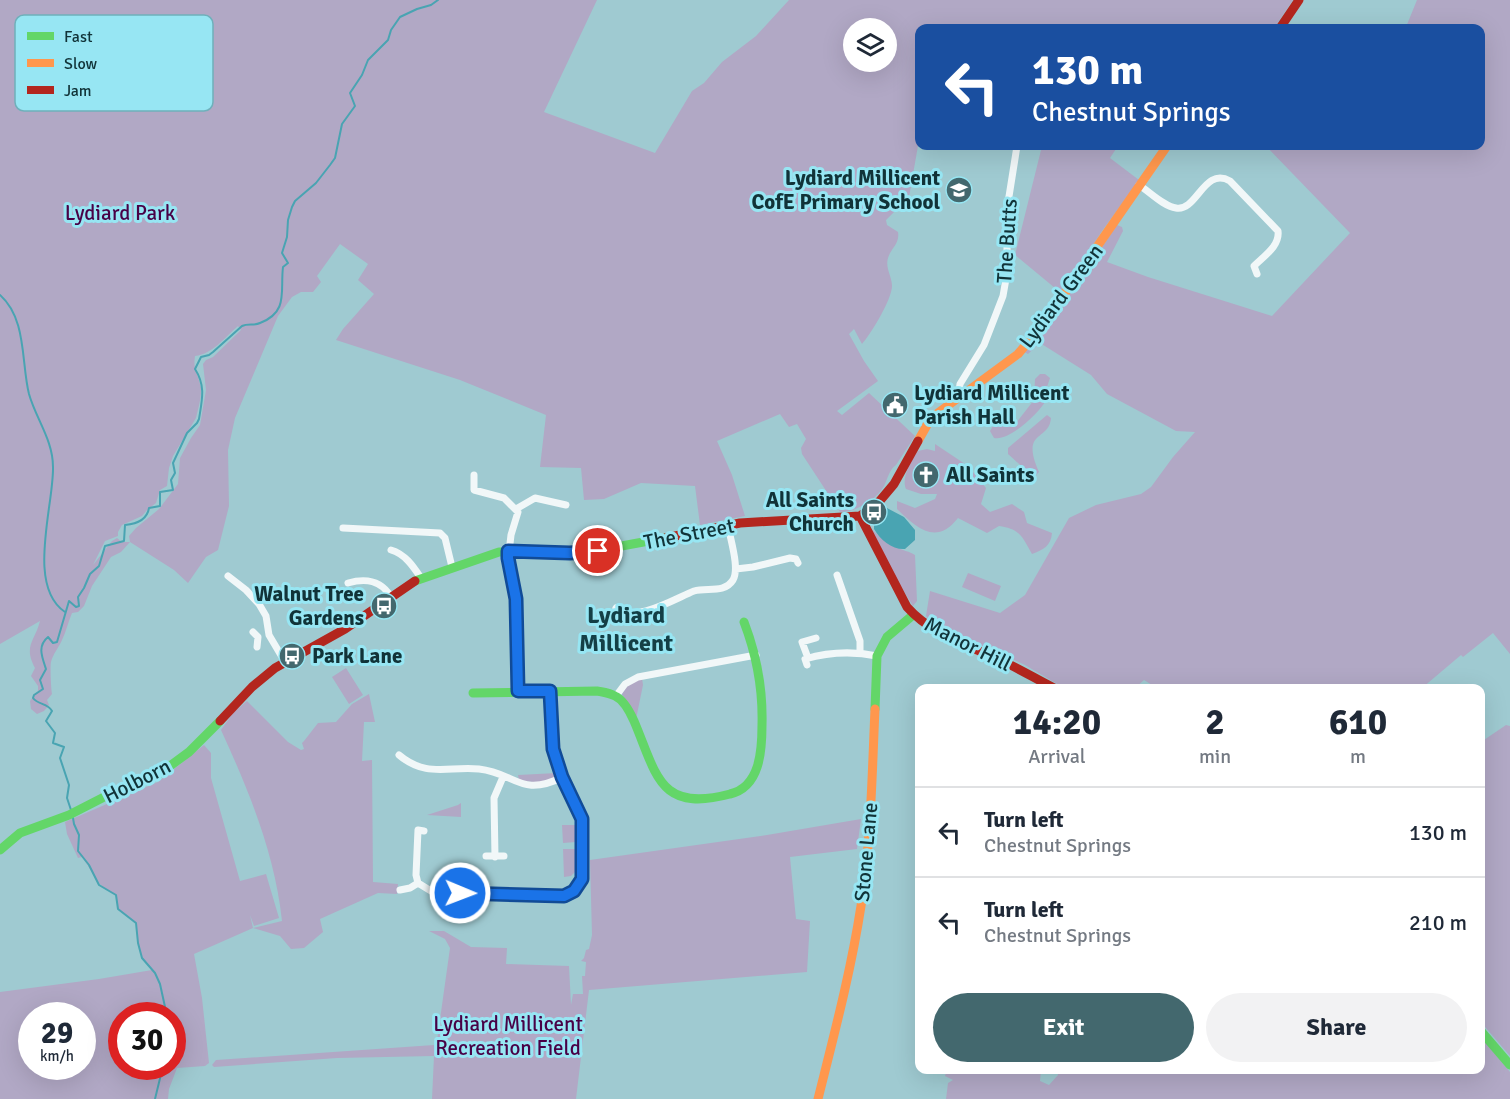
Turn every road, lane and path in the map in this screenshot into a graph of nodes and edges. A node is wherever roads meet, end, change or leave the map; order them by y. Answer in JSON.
{"nodes":[{"id":1,"x":1299,"y":0,"type":"edge"},
{"id":2,"x":1283,"y":24,"type":"edge"},
{"id":3,"x":1016,"y":150,"type":"edge"},
{"id":4,"x":1164,"y":150,"type":"edge"},
{"id":5,"x":1139,"y":185,"type":"junction"},
{"id":6,"x":1253,"y":268,"type":"dead end"},
{"id":7,"x":962,"y":398,"type":"junction"},
{"id":8,"x":474,"y":475,"type":"dead end"},
{"id":9,"x":566,"y":505,"type":"dead end"},
{"id":10,"x":516,"y":509,"type":"junction"},
{"id":11,"x":860,"y":516,"type":"junction"},
{"id":12,"x":728,"y":525,"type":"junction"},
{"id":13,"x":343,"y":528,"type":"dead end"},
{"id":14,"x":391,"y":550,"type":"dead end"},
{"id":15,"x":508,"y":551,"type":"junction"},
{"id":16,"x":798,"y":563,"type":"dead end"},
{"id":17,"x":452,"y":567,"type":"junction"},
{"id":18,"x":736,"y":568,"type":"junction"},
{"id":19,"x":837,"y":575,"type":"dead end"},
{"id":20,"x":228,"y":576,"type":"dead end"},
{"id":21,"x":421,"y":578,"type":"junction"},
{"id":22,"x":348,"y":583,"type":"dead end"},
{"id":23,"x":390,"y":597,"type":"junction"},
{"id":24,"x":913,"y":615,"type":"junction"},
{"id":25,"x":615,"y":618,"type":"dead end"},
{"id":26,"x":744,"y":622,"type":"dead end"},
{"id":27,"x":269,"y":635,"type":"junction"},
{"id":28,"x":816,"y":638,"type":"dead end"},
{"id":29,"x":257,"y":647,"type":"dead end"},
{"id":30,"x":860,"y":652,"type":"junction"},
{"id":31,"x":756,"y":655,"type":"junction"},
{"id":32,"x":878,"y":656,"type":"junction"},
{"id":33,"x":285,"y":662,"type":"junction"},
{"id":34,"x":1046,"y":684,"type":"edge"},
{"id":35,"x":518,"y":691,"type":"junction"},
{"id":36,"x":550,"y":691,"type":"junction"},
{"id":37,"x":473,"y":693,"type":"dead end"},
{"id":38,"x":616,"y":696,"type":"junction"},
{"id":39,"x":399,"y":755,"type":"dead end"},
{"id":40,"x":502,"y":777,"type":"junction"},
{"id":41,"x":562,"y":777,"type":"junction"},
{"id":42,"x":418,"y":830,"type":"dead end"},
{"id":43,"x":0,"y":850,"type":"edge"},
{"id":44,"x":486,"y":856,"type":"dead end"},
{"id":45,"x":495,"y":856,"type":"junction"},
{"id":46,"x":504,"y":856,"type":"dead end"},
{"id":47,"x":418,"y":883,"type":"junction"},
{"id":48,"x":400,"y":890,"type":"dead end"},
{"id":49,"x":1485,"y":1036,"type":"edge"},
{"id":50,"x":1510,"y":1065,"type":"edge"},
{"id":51,"x":818,"y":1099,"type":"edge"}],
"edges":[{"from":1,"to":2,"type":"street"},
{"from":3,"to":7,"type":"street","name":"The Butts"},
{"from":4,"to":5,"type":"street","name":"Lydiard Green"},
{"from":5,"to":6,"type":"street"},
{"from":5,"to":7,"type":"street","name":"Lydiard Green"},
{"from":7,"to":11,"type":"street","name":"Lydiard Green"},
{"from":8,"to":10,"type":"street"},
{"from":9,"to":10,"type":"street"},
{"from":10,"to":15,"type":"street"},
{"from":11,"to":12,"type":"street","name":"The Street"},
{"from":11,"to":24,"type":"street"},
{"from":12,"to":15,"type":"street","name":"The Street"},
{"from":12,"to":18,"type":"street"},
{"from":13,"to":17,"type":"street"},
{"from":14,"to":21,"type":"street"},
{"from":15,"to":17,"type":"street","name":"The Street"},
{"from":15,"to":35,"type":"street"},
{"from":16,"to":18,"type":"street"},
{"from":17,"to":21,"type":"street","name":"The Street"},
{"from":18,"to":25,"type":"street"},
{"from":19,"to":30,"type":"street"},
{"from":20,"to":27,"type":"street"},
{"from":21,"to":23,"type":"street","name":"The Street"},
{"from":22,"to":23,"type":"street"},
{"from":23,"to":33,"type":"street","name":"The Street"},
{"from":24,"to":32,"type":"street","name":"Stone Lane"},
{"from":24,"to":34,"type":"street","name":"Manor Hill"},
{"from":26,"to":31,"type":"street"},
{"from":27,"to":29,"type":"street"},
{"from":27,"to":33,"type":"street"},
{"from":28,"to":30,"type":"street"},
{"from":30,"to":32,"type":"street"},
{"from":31,"to":38,"type":"street"},
{"from":31,"to":38,"type":"street"},
{"from":32,"to":51,"type":"street","name":"Stone Lane"},
{"from":33,"to":43,"type":"street","name":"Holborn"},
{"from":35,"to":36,"type":"street"},
{"from":35,"to":37,"type":"street"},
{"from":36,"to":38,"type":"street"},
{"from":36,"to":41,"type":"street"},
{"from":39,"to":40,"type":"street"},
{"from":40,"to":41,"type":"street"},
{"from":40,"to":45,"type":"street"},
{"from":41,"to":47,"type":"street"},
{"from":42,"to":47,"type":"street"},
{"from":44,"to":45,"type":"street"},
{"from":45,"to":46,"type":"street"},
{"from":47,"to":48,"type":"street"},
{"from":49,"to":50,"type":"street"}]}
